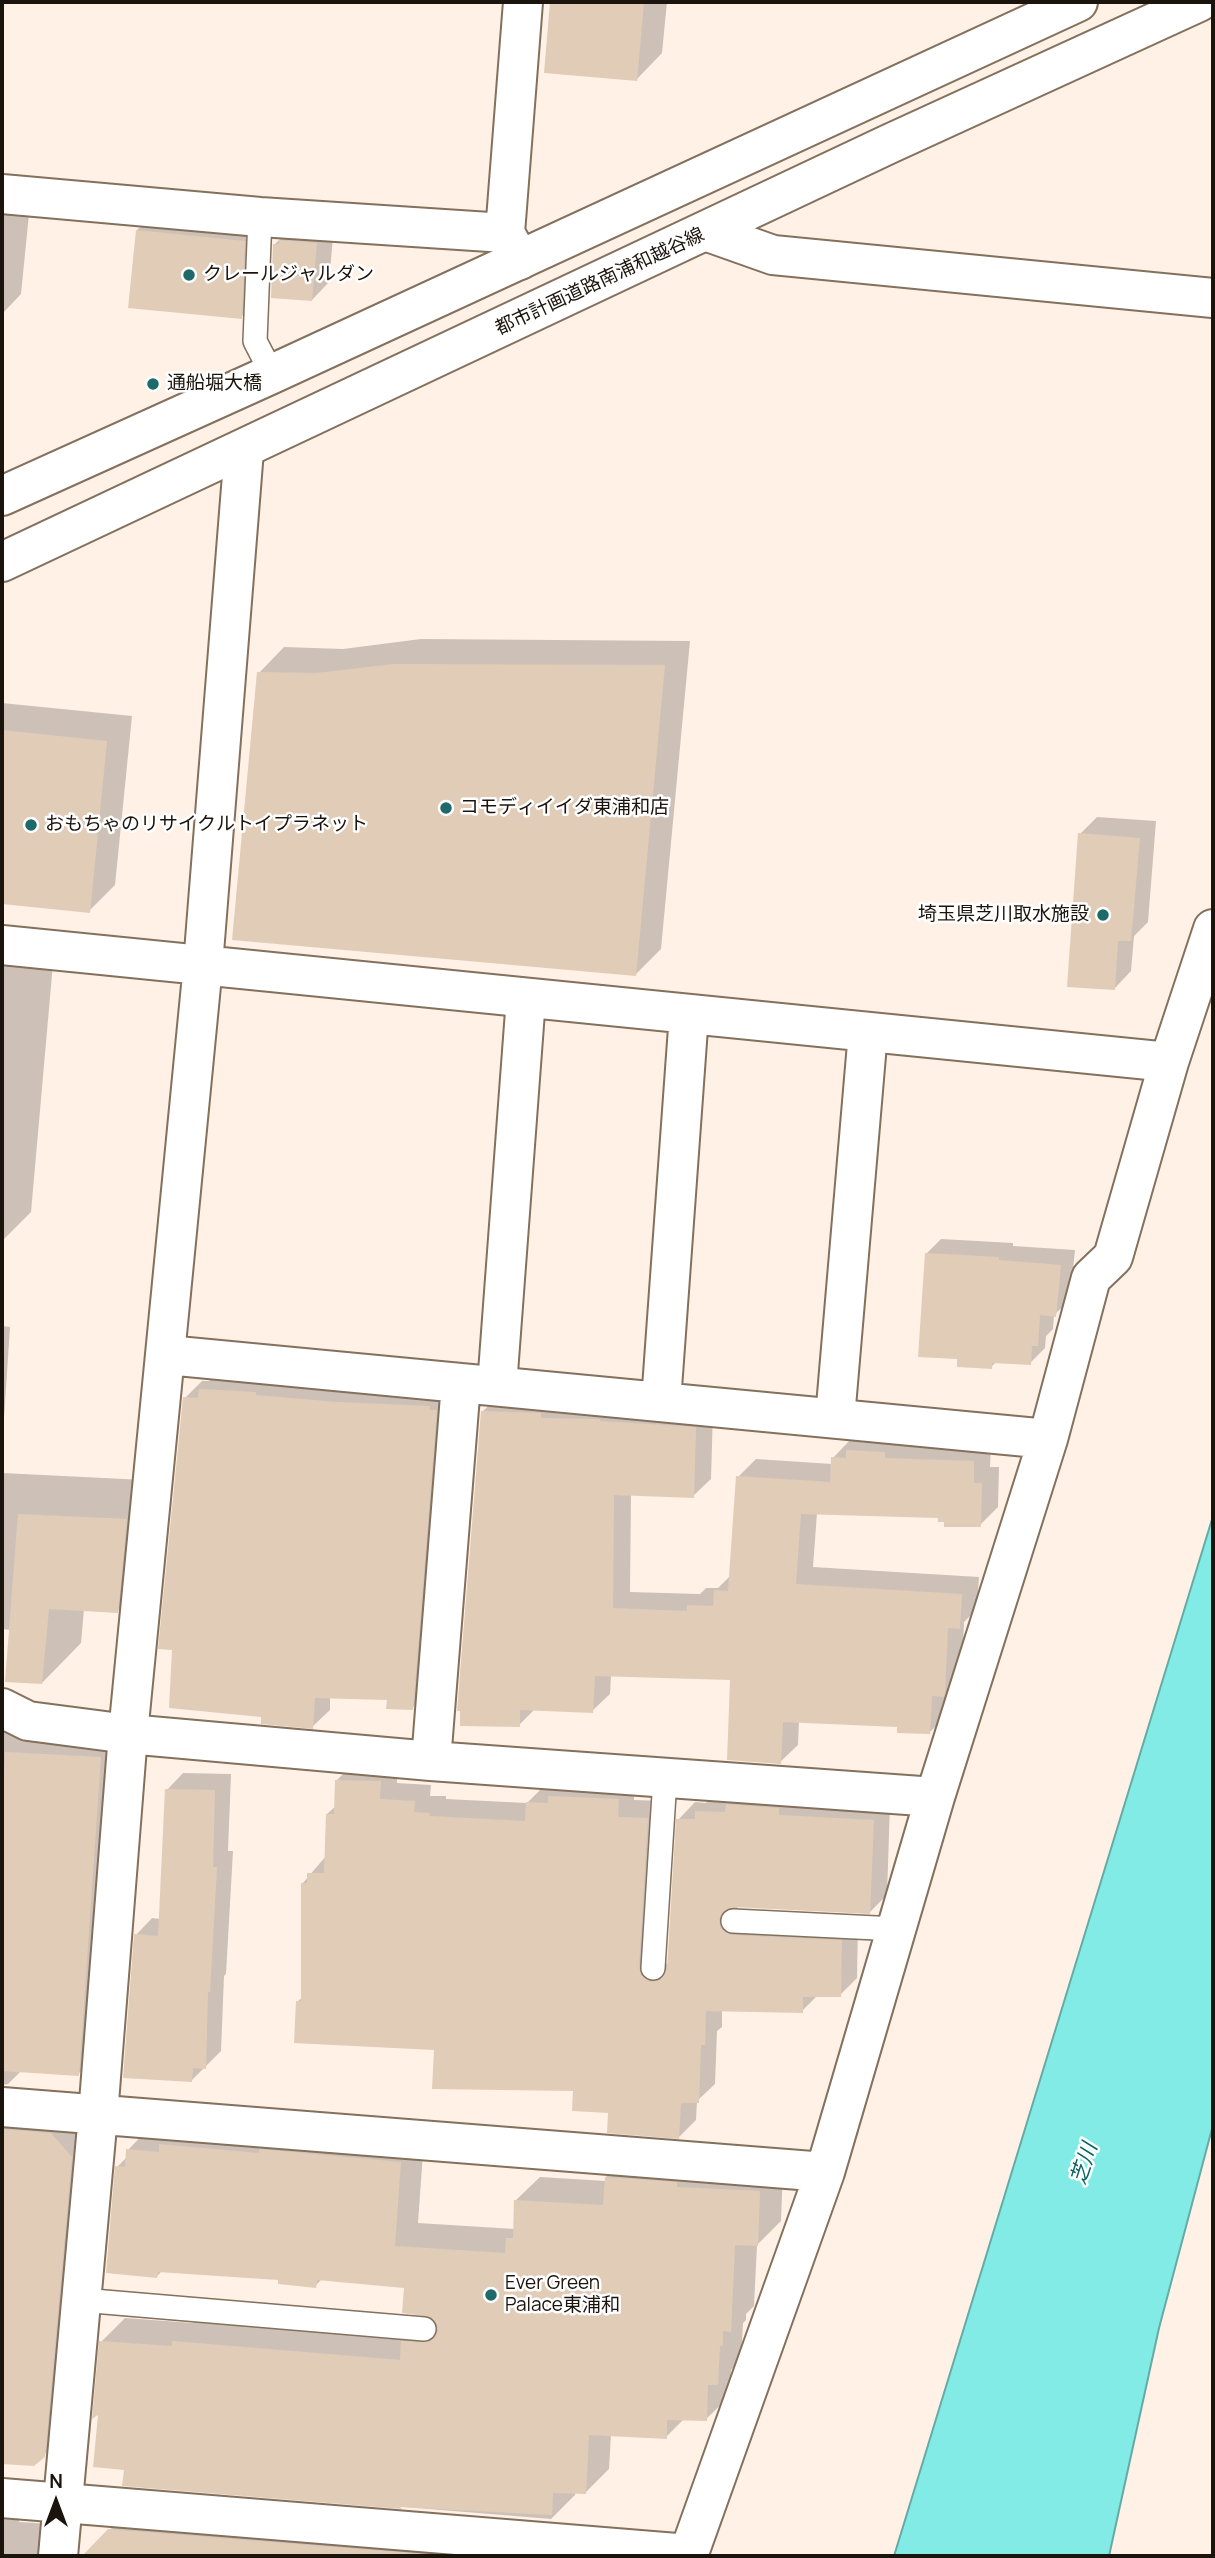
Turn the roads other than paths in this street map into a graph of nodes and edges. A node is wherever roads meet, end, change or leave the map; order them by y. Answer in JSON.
{"nodes":[{"id":1,"x":523,"y":2,"type":"edge"},
{"id":2,"x":1078,"y":2,"type":"edge"},
{"id":3,"x":1199,"y":2,"type":"edge"},
{"id":4,"x":2,"y":194,"type":"edge"},
{"id":5,"x":260,"y":217,"type":"junction"},
{"id":6,"x":708,"y":232,"type":"junction"},
{"id":7,"x":513,"y":247,"type":"junction"},
{"id":8,"x":1213,"y":298,"type":"edge"},
{"id":9,"x":272,"y":374,"type":"junction"},
{"id":10,"x":244,"y":450,"type":"junction"},
{"id":11,"x":2,"y":496,"type":"edge"},
{"id":12,"x":2,"y":562,"type":"edge"},
{"id":13,"x":1213,"y":929,"type":"edge"},
{"id":14,"x":2,"y":945,"type":"edge"},
{"id":15,"x":202,"y":965,"type":"junction"},
{"id":16,"x":526,"y":998,"type":"junction"},
{"id":17,"x":689,"y":1014,"type":"junction"},
{"id":18,"x":868,"y":1031,"type":"junction"},
{"id":19,"x":1169,"y":1062,"type":"junction"},
{"id":20,"x":167,"y":1355,"type":"junction"},
{"id":21,"x":479,"y":1384,"type":"junction"},
{"id":22,"x":661,"y":1402,"type":"junction"},
{"id":23,"x":835,"y":1418,"type":"junction"},
{"id":24,"x":1048,"y":1439,"type":"junction"},
{"id":25,"x":2,"y":1708,"type":"edge"},
{"id":26,"x":128,"y":1734,"type":"junction"},
{"id":27,"x":431,"y":1761,"type":"junction"},
{"id":28,"x":665,"y":1778,"type":"junction"},
{"id":29,"x":935,"y":1797,"type":"junction"},
{"id":30,"x":733,"y":1921,"type":"dead end"},
{"id":31,"x":897,"y":1929,"type":"junction"},
{"id":32,"x":653,"y":1968,"type":"dead end"},
{"id":33,"x":2,"y":2107,"type":"edge"},
{"id":34,"x":98,"y":2115,"type":"junction"},
{"id":35,"x":825,"y":2172,"type":"junction"},
{"id":36,"x":81,"y":2300,"type":"junction"},
{"id":37,"x":424,"y":2329,"type":"dead end"},
{"id":38,"x":2,"y":2498,"type":"edge"},
{"id":39,"x":62,"y":2502,"type":"junction"},
{"id":40,"x":689,"y":2555,"type":"edge"},
{"id":41,"x":58,"y":2556,"type":"edge"}],
"edges":[{"from":1,"to":7,"type":"street"},
{"from":2,"to":7,"type":"street"},
{"from":3,"to":6,"type":"street","name":"都市計画道路南浦和越谷線"},
{"from":4,"to":5,"type":"street"},
{"from":5,"to":7,"type":"street"},
{"from":5,"to":9,"type":"lane"},
{"from":6,"to":8,"type":"street"},
{"from":6,"to":10,"type":"street","name":"都市計画道路南浦和越谷線"},
{"from":7,"to":9,"type":"street"},
{"from":9,"to":11,"type":"street"},
{"from":10,"to":12,"type":"street","name":"都市計画道路南浦和越谷線"},
{"from":10,"to":15,"type":"street"},
{"from":13,"to":19,"type":"street"},
{"from":14,"to":15,"type":"street"},
{"from":15,"to":16,"type":"street"},
{"from":15,"to":20,"type":"street"},
{"from":16,"to":17,"type":"street"},
{"from":16,"to":21,"type":"street"},
{"from":17,"to":18,"type":"street"},
{"from":17,"to":22,"type":"street"},
{"from":18,"to":19,"type":"street"},
{"from":18,"to":23,"type":"street"},
{"from":19,"to":24,"type":"street"},
{"from":20,"to":21,"type":"street"},
{"from":20,"to":26,"type":"street"},
{"from":21,"to":22,"type":"street"},
{"from":21,"to":27,"type":"street"},
{"from":22,"to":23,"type":"street"},
{"from":23,"to":24,"type":"street"},
{"from":24,"to":29,"type":"street"},
{"from":25,"to":26,"type":"street"},
{"from":26,"to":27,"type":"street"},
{"from":26,"to":34,"type":"street"},
{"from":27,"to":28,"type":"street"},
{"from":28,"to":29,"type":"street"},
{"from":28,"to":32,"type":"lane"},
{"from":29,"to":31,"type":"street"},
{"from":30,"to":31,"type":"lane"},
{"from":31,"to":35,"type":"street"},
{"from":33,"to":34,"type":"street"},
{"from":34,"to":35,"type":"street"},
{"from":34,"to":36,"type":"street"},
{"from":35,"to":40,"type":"street"},
{"from":36,"to":37,"type":"lane"},
{"from":36,"to":39,"type":"street"},
{"from":38,"to":39,"type":"street"},
{"from":39,"to":40,"type":"street"},
{"from":39,"to":41,"type":"street"}]}
